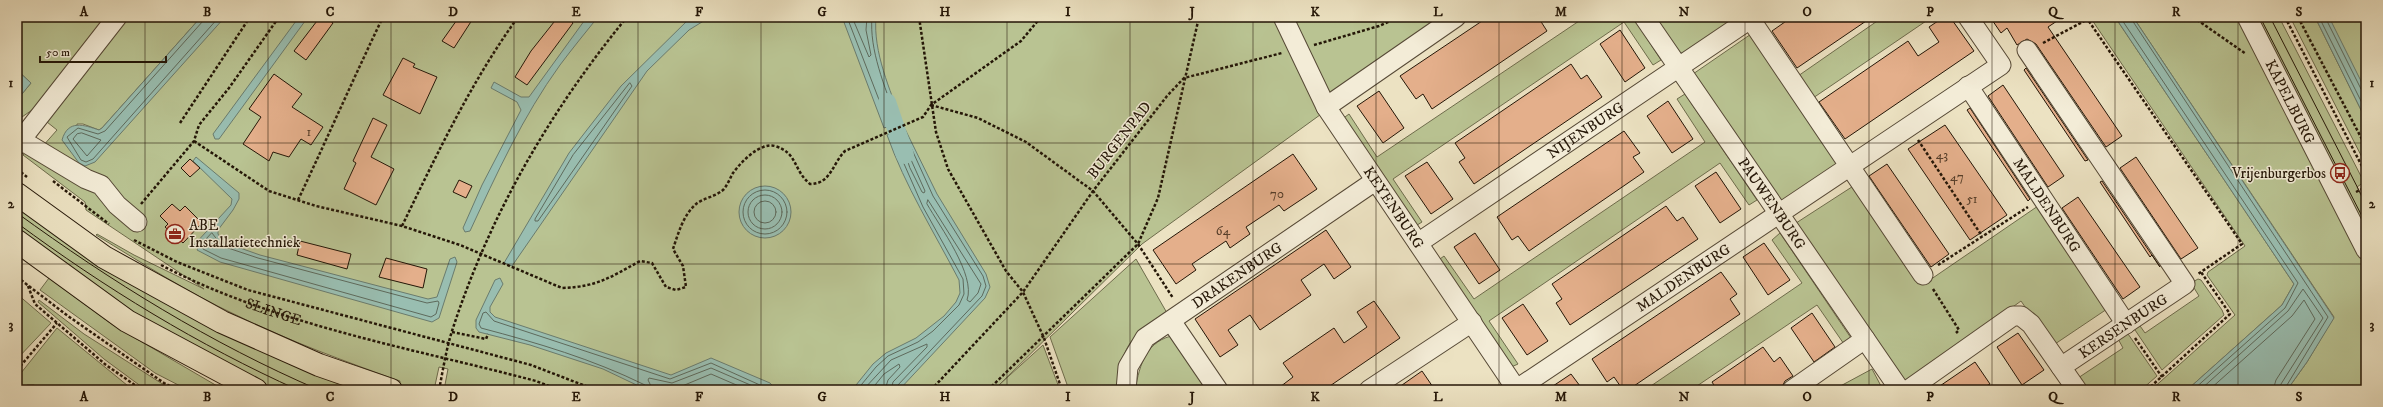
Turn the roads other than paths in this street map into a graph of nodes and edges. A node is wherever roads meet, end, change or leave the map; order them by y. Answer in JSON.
{"nodes":[{"id":1,"x":116,"y":17,"type":"edge"},
{"id":2,"x":1283,"y":17,"type":"edge"},
{"id":3,"x":1456,"y":17,"type":"edge"},
{"id":4,"x":1644,"y":17,"type":"edge"},
{"id":5,"x":1968,"y":17,"type":"edge"},
{"id":6,"x":2246,"y":17,"type":"edge"},
{"id":7,"x":1751,"y":18,"type":"edge"},
{"id":8,"x":2028,"y":50,"type":"road end"},
{"id":9,"x":1679,"y":68,"type":"junction"},
{"id":10,"x":1968,"y":86,"type":"junction"},
{"id":11,"x":1326,"y":107,"type":"junction"},
{"id":12,"x":19,"y":143,"type":"edge"},
{"id":13,"x":1850,"y":166,"type":"junction"},
{"id":14,"x":1375,"y":181,"type":"junction"},
{"id":15,"x":25,"y":188,"type":"edge"},
{"id":16,"x":1779,"y":213,"type":"junction"},
{"id":17,"x":134,"y":230,"type":"road end"},
{"id":18,"x":17,"y":242,"type":"edge"},
{"id":19,"x":1418,"y":243,"type":"junction"},
{"id":20,"x":2366,"y":250,"type":"edge"},
{"id":21,"x":1923,"y":275,"type":"road end"},
{"id":22,"x":1176,"y":317,"type":"junction"},
{"id":23,"x":1472,"y":322,"type":"junction"},
{"id":24,"x":2126,"y":324,"type":"junction"},
{"id":25,"x":1865,"y":339,"type":"junction"},
{"id":26,"x":2061,"y":367,"type":"junction"},
{"id":27,"x":1517,"y":389,"type":"edge"},
{"id":28,"x":256,"y":390,"type":"edge"},
{"id":29,"x":391,"y":390,"type":"edge"},
{"id":30,"x":1126,"y":390,"type":"edge"},
{"id":31,"x":1218,"y":390,"type":"edge"},
{"id":32,"x":1369,"y":390,"type":"edge"},
{"id":33,"x":1792,"y":390,"type":"edge"},
{"id":34,"x":1900,"y":390,"type":"edge"},
{"id":35,"x":1908,"y":390,"type":"edge"},
{"id":36,"x":2076,"y":390,"type":"edge"}],
"edges":[{"from":1,"to":12,"type":"street"},
{"from":2,"to":11,"type":"street","name":"KEYENBURG"},
{"from":3,"to":11,"type":"street"},
{"from":4,"to":9,"type":"street","name":"PAUWENBURG"},
{"from":5,"to":10,"type":"street","name":"MALDENBURG"},
{"from":6,"to":20,"type":"street","name":"KAPELBURG"},
{"from":7,"to":9,"type":"street","name":"NIJENBURG"},
{"from":7,"to":13,"type":"street"},
{"from":8,"to":24,"type":"street","name":"KERSENBURG"},
{"from":9,"to":16,"type":"street","name":"PAUWENBURG"},
{"from":9,"to":19,"type":"street","name":"NIJENBURG"},
{"from":10,"to":13,"type":"street","name":"MALDENBURG"},
{"from":10,"to":24,"type":"street","name":"MALDENBURG"},
{"from":11,"to":14,"type":"street","name":"KEYENBURG"},
{"from":12,"to":17,"type":"street"},
{"from":13,"to":16,"type":"street","name":"MALDENBURG"},
{"from":13,"to":21,"type":"street"},
{"from":14,"to":19,"type":"street","name":"KEYENBURG"},
{"from":14,"to":22,"type":"street","name":"DRAKENBURG"},
{"from":15,"to":29,"type":"main road","name":"SLINGE"},
{"from":16,"to":25,"type":"street","name":"PAUWENBURG"},
{"from":16,"to":27,"type":"street","name":"MALDENBURG"},
{"from":18,"to":28,"type":"main road"},
{"from":19,"to":23,"type":"street","name":"KEYENBURG"},
{"from":22,"to":30,"type":"street","name":"DRAKENBURG"},
{"from":22,"to":31,"type":"street"},
{"from":23,"to":27,"type":"street","name":"KEYENBURG"},
{"from":23,"to":32,"type":"street"},
{"from":24,"to":26,"type":"street","name":"KERSENBURG"},
{"from":25,"to":33,"type":"street"},
{"from":25,"to":34,"type":"street","name":"PAUWENBURG"},
{"from":26,"to":35,"type":"street"},
{"from":26,"to":36,"type":"street"}]}
